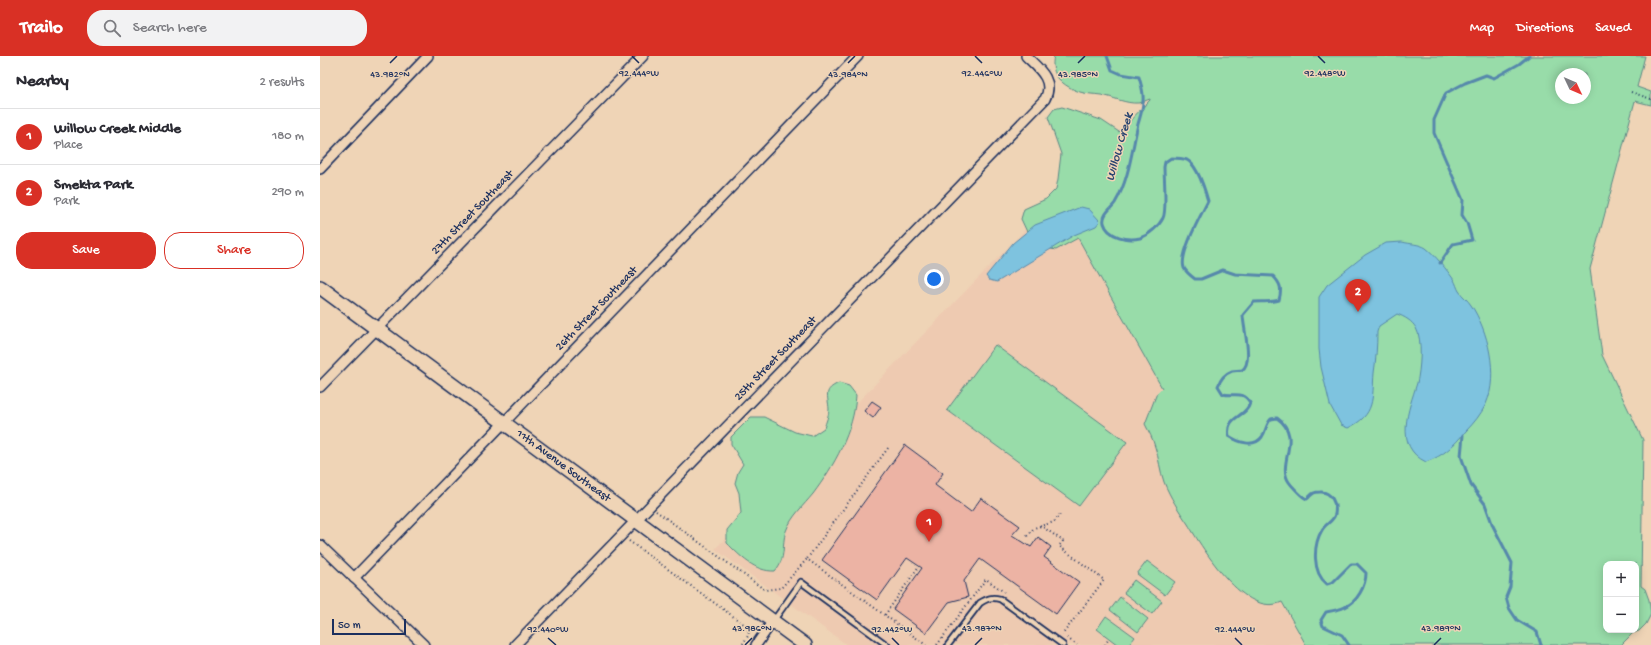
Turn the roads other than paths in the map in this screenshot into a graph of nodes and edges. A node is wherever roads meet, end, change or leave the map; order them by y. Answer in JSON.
{"nodes":[{"id":1,"x":428,"y":56,"type":"edge"},
{"id":2,"x":643,"y":56,"type":"edge"},
{"id":3,"x":858,"y":56,"type":"edge"},
{"id":4,"x":1026,"y":56,"type":"edge"},
{"id":5,"x":320,"y":169,"type":"edge"},
{"id":6,"x":320,"y":288,"type":"edge"},
{"id":7,"x":377,"y":329,"type":"junction"},
{"id":8,"x":320,"y":387,"type":"edge"},
{"id":9,"x":504,"y":423,"type":"junction"},
{"id":10,"x":636,"y":519,"type":"junction"},
{"id":11,"x":320,"y":545,"type":"edge"},
{"id":12,"x":354,"y":578,"type":"junction"},
{"id":13,"x":773,"y":621,"type":"junction"},
{"id":14,"x":424,"y":645,"type":"edge"},
{"id":15,"x":515,"y":645,"type":"edge"},
{"id":16,"x":756,"y":645,"type":"edge"},
{"id":17,"x":805,"y":645,"type":"edge"},
{"id":18,"x":887,"y":645,"type":"edge"},
{"id":19,"x":948,"y":645,"type":"edge"},
{"id":20,"x":1064,"y":645,"type":"edge"}],
"edges":[{"from":1,"to":5,"type":"street"},
{"from":2,"to":7,"type":"street","name":"27th Street Southeast"},
{"from":3,"to":9,"type":"street","name":"26th Street Southeast"},
{"from":4,"to":10,"type":"street","name":"25th Street Southeast"},
{"from":6,"to":7,"type":"main road","name":"11th Avenue Southeast"},
{"from":7,"to":8,"type":"street","name":"27th Street Southeast"},
{"from":7,"to":9,"type":"main road","name":"11th Avenue Southeast"},
{"from":9,"to":10,"type":"main road","name":"11th Avenue Southeast"},
{"from":9,"to":12,"type":"street","name":"26th Street Southeast"},
{"from":10,"to":13,"type":"main road","name":"11th Avenue Southeast"},
{"from":10,"to":15,"type":"street","name":"25th Street Southeast"},
{"from":11,"to":12,"type":"street"},
{"from":12,"to":14,"type":"street"},
{"from":13,"to":16,"type":"street"},
{"from":13,"to":17,"type":"main road","name":"11th Avenue Southeast"},
{"from":13,"to":18,"type":"lane"},
{"from":19,"to":20,"type":"lane"}]}
